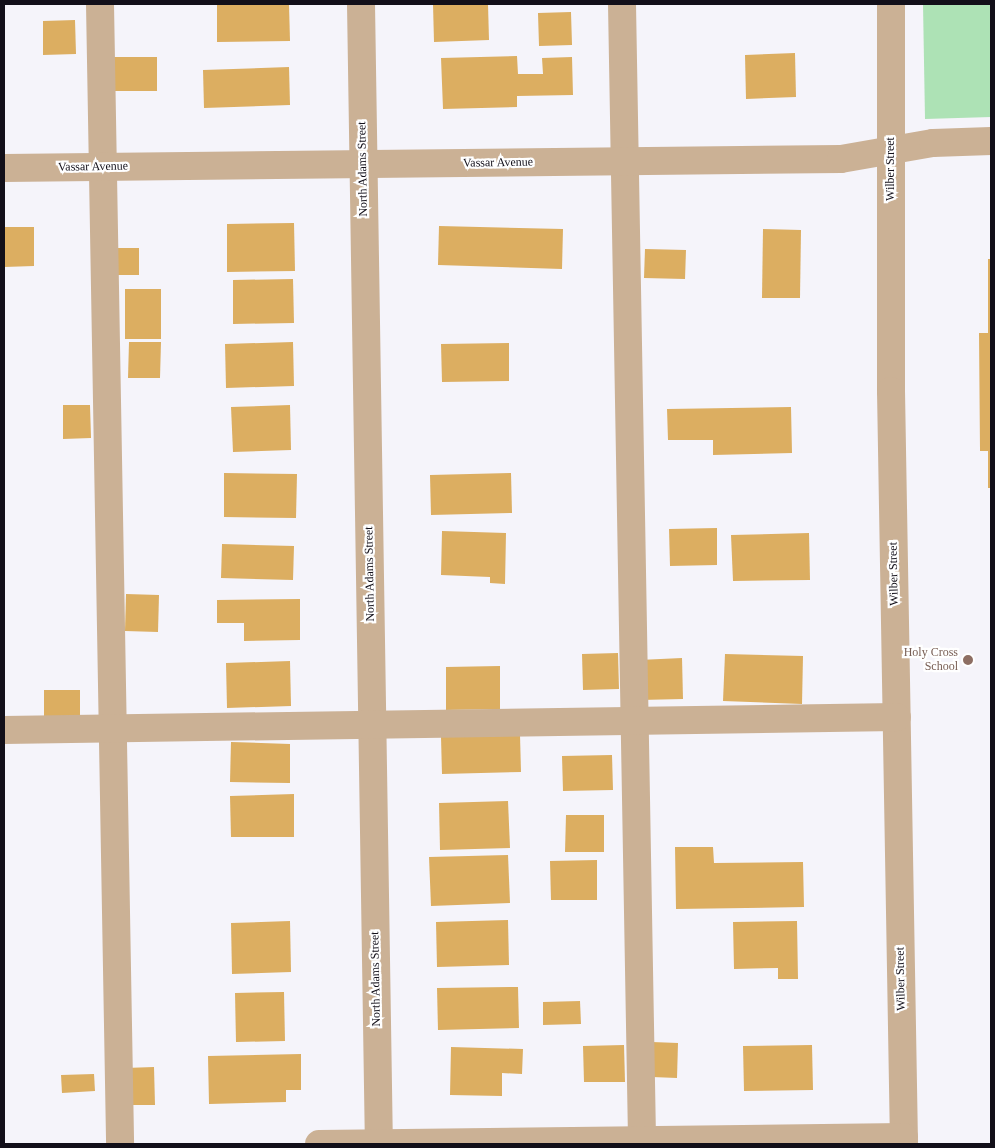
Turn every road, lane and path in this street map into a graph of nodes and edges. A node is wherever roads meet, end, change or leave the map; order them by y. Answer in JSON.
{"nodes":[{"id":1,"x":100,"y":4,"type":"edge"},
{"id":2,"x":361,"y":4,"type":"edge"},
{"id":3,"x":622,"y":4,"type":"edge"},
{"id":4,"x":891,"y":4,"type":"edge"},
{"id":5,"x":991,"y":141,"type":"edge"},
{"id":6,"x":891,"y":152,"type":"junction"},
{"id":7,"x":624,"y":161,"type":"junction"},
{"id":8,"x":362,"y":165,"type":"junction"},
{"id":9,"x":102,"y":167,"type":"junction"},
{"id":10,"x":4,"y":168,"type":"edge"},
{"id":11,"x":897,"y":718,"type":"junction"},
{"id":12,"x":633,"y":720,"type":"junction"},
{"id":13,"x":373,"y":725,"type":"junction"},
{"id":14,"x":112,"y":728,"type":"junction"},
{"id":15,"x":4,"y":730,"type":"edge"},
{"id":16,"x":904,"y":1141,"type":"edge"},
{"id":17,"x":642,"y":1142,"type":"edge"},
{"id":18,"x":120,"y":1144,"type":"edge"},
{"id":19,"x":319,"y":1144,"type":"edge"},
{"id":20,"x":378,"y":1144,"type":"edge"}],
"edges":[{"from":1,"to":9,"type":"street"},
{"from":2,"to":8,"type":"street","name":"North Adams Street"},
{"from":3,"to":7,"type":"street"},
{"from":4,"to":6,"type":"street","name":"Wilber Street"},
{"from":5,"to":6,"type":"street","name":"Vassar Avenue"},
{"from":6,"to":7,"type":"street","name":"Vassar Avenue"},
{"from":6,"to":11,"type":"street","name":"Wilber Street"},
{"from":7,"to":8,"type":"street","name":"Vassar Avenue"},
{"from":7,"to":12,"type":"street"},
{"from":8,"to":9,"type":"street","name":"Vassar Avenue"},
{"from":8,"to":13,"type":"street","name":"North Adams Street"},
{"from":9,"to":10,"type":"street","name":"Vassar Avenue"},
{"from":9,"to":14,"type":"street"},
{"from":11,"to":12,"type":"street"},
{"from":11,"to":16,"type":"street","name":"Wilber Street"},
{"from":12,"to":13,"type":"street"},
{"from":12,"to":17,"type":"street"},
{"from":13,"to":14,"type":"street"},
{"from":13,"to":20,"type":"street","name":"North Adams Street"},
{"from":14,"to":15,"type":"street"},
{"from":14,"to":18,"type":"street"},
{"from":16,"to":17,"type":"street"},
{"from":17,"to":20,"type":"street"},
{"from":19,"to":20,"type":"street"}]}
